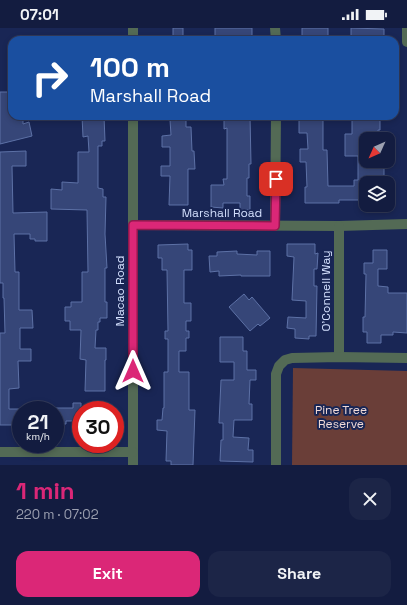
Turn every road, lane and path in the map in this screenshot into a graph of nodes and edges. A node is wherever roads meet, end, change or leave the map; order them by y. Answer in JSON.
{"nodes":[{"id":1,"x":407,"y":28,"type":"edge"},
{"id":2,"x":407,"y":42,"type":"edge"},
{"id":3,"x":133,"y":120,"type":"edge"},
{"id":4,"x":276,"y":120,"type":"edge"},
{"id":5,"x":407,"y":224,"type":"edge"},
{"id":6,"x":133,"y":225,"type":"junction"},
{"id":7,"x":275,"y":226,"type":"junction"},
{"id":8,"x":339,"y":226,"type":"junction"},
{"id":9,"x":339,"y":357,"type":"junction"},
{"id":10,"x":407,"y":358,"type":"edge"},
{"id":11,"x":0,"y":452,"type":"edge"},
{"id":12,"x":133,"y":452,"type":"junction"},
{"id":13,"x":133,"y":465,"type":"edge"},
{"id":14,"x":276,"y":465,"type":"edge"}],
"edges":[{"from":1,"to":2,"type":"street"},
{"from":3,"to":6,"type":"street","name":"Macao Road"},
{"from":4,"to":7,"type":"street"},
{"from":5,"to":8,"type":"street","name":"Marshall Road"},
{"from":6,"to":7,"type":"street","name":"Marshall Road"},
{"from":6,"to":12,"type":"street","name":"Macao Road"},
{"from":7,"to":8,"type":"street","name":"Marshall Road"},
{"from":8,"to":9,"type":"street","name":"O'Connell Way"},
{"from":9,"to":10,"type":"street"},
{"from":9,"to":14,"type":"street"},
{"from":11,"to":12,"type":"street"},
{"from":12,"to":13,"type":"street","name":"Macao Road"}]}
